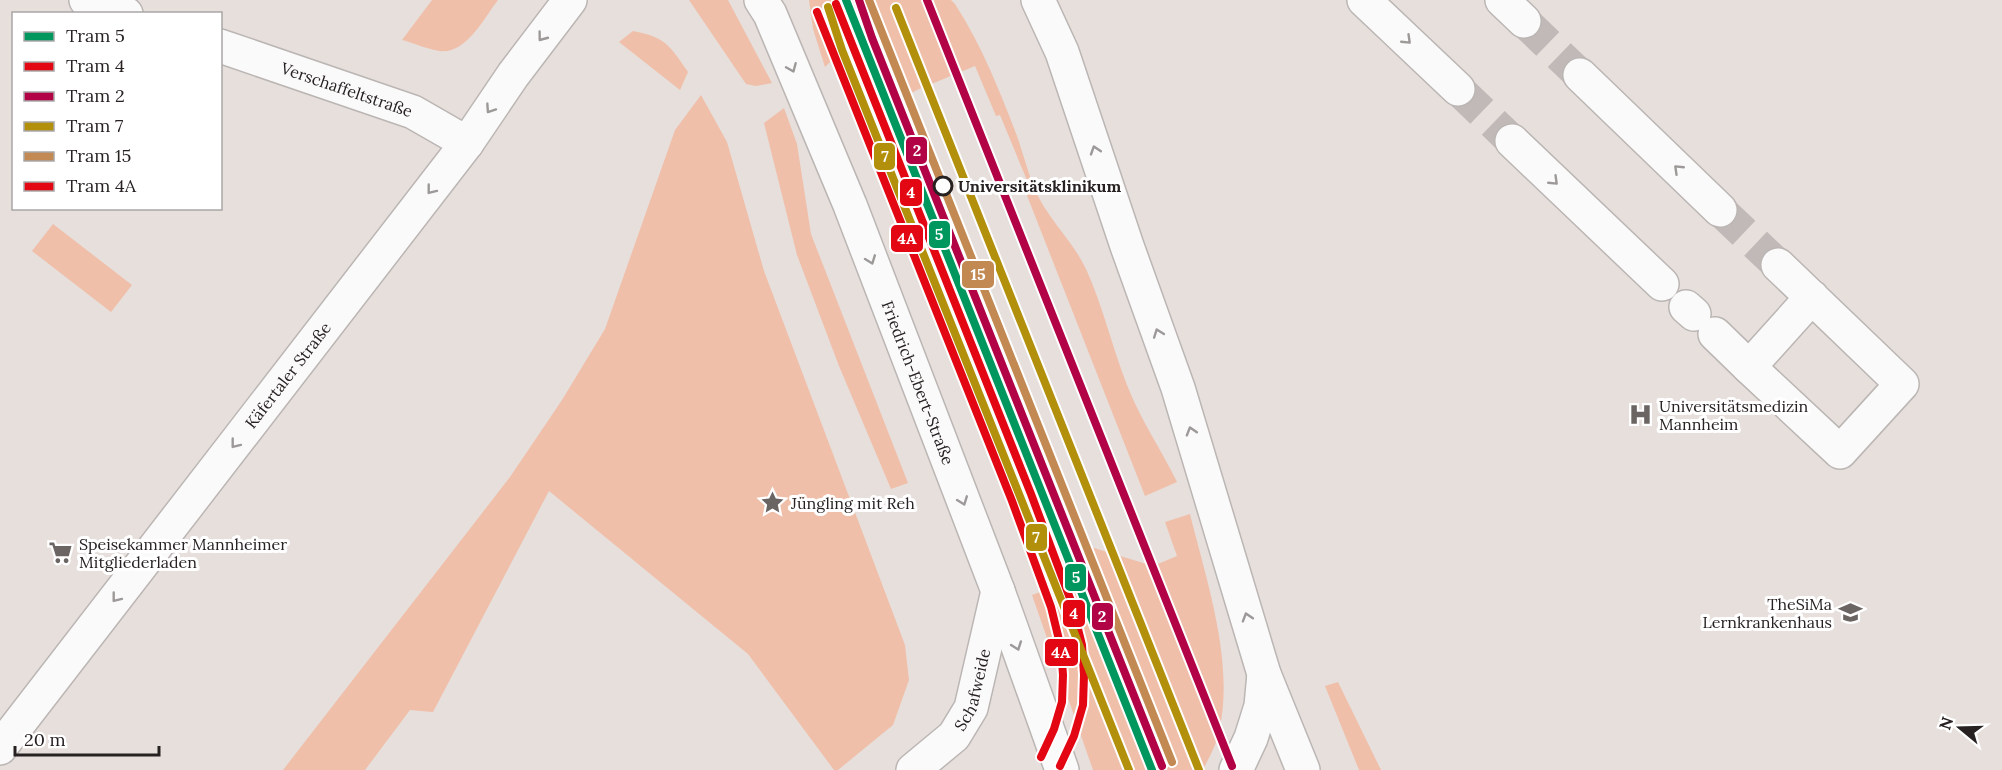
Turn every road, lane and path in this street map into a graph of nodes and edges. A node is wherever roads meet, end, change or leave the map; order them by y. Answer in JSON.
{"nodes":[{"id":1,"x":86,"y":0,"type":"edge"},
{"id":2,"x":570,"y":0,"type":"edge"},
{"id":3,"x":1038,"y":0,"type":"edge"},
{"id":4,"x":1364,"y":0,"type":"edge"},
{"id":5,"x":767,"y":5,"type":"edge"},
{"id":6,"x":120,"y":12,"type":"edge"},
{"id":7,"x":222,"y":47,"type":"edge"},
{"id":8,"x":1580,"y":75,"type":"tunnel mouth"},
{"id":9,"x":1458,"y":89,"type":"tunnel mouth"},
{"id":10,"x":1512,"y":141,"type":"tunnel mouth"},
{"id":11,"x":467,"y":143,"type":"junction"},
{"id":12,"x":1720,"y":210,"type":"tunnel mouth"},
{"id":13,"x":1778,"y":265,"type":"tunnel mouth"},
{"id":14,"x":1662,"y":284,"type":"dead end"},
{"id":15,"x":1812,"y":297,"type":"junction"},
{"id":16,"x":1698,"y":318,"type":"dead end"},
{"id":17,"x":1749,"y":367,"type":"junction"},
{"id":18,"x":998,"y":591,"type":"junction"},
{"id":19,"x":1264,"y":674,"type":"junction"},
{"id":20,"x":0,"y":748,"type":"edge"},
{"id":21,"x":913,"y":770,"type":"edge"},
{"id":22,"x":1062,"y":770,"type":"edge"},
{"id":23,"x":1236,"y":770,"type":"edge"},
{"id":24,"x":1303,"y":770,"type":"edge"}],
"edges":[{"from":1,"to":6,"type":"main road"},
{"from":2,"to":11,"type":"main road","name":"Käfertaler Straße","one_way":true},
{"from":19,"to":3,"type":"main road","one_way":true},
{"from":4,"to":9,"type":"main road","one_way":true},
{"from":5,"to":18,"type":"main road","name":"Friedrich-Ebert-Straße","one_way":true},
{"from":7,"to":11,"type":"main road","name":"Verschaffeltstraße"},
{"from":12,"to":8,"type":"main road","one_way":true},
{"from":10,"to":14,"type":"main road","one_way":true},
{"from":11,"to":20,"type":"main road","name":"Käfertaler Straße","one_way":true},
{"from":13,"to":15,"type":"main road"},
{"from":15,"to":17,"type":"main road"},
{"from":15,"to":17,"type":"main road"},
{"from":16,"to":17,"type":"main road"},
{"from":18,"to":21,"type":"main road","name":"Schafweide"},
{"from":18,"to":22,"type":"main road","name":"Friedrich-Ebert-Straße","one_way":true},
{"from":19,"to":23,"type":"main road"},
{"from":19,"to":24,"type":"main road"}]}
